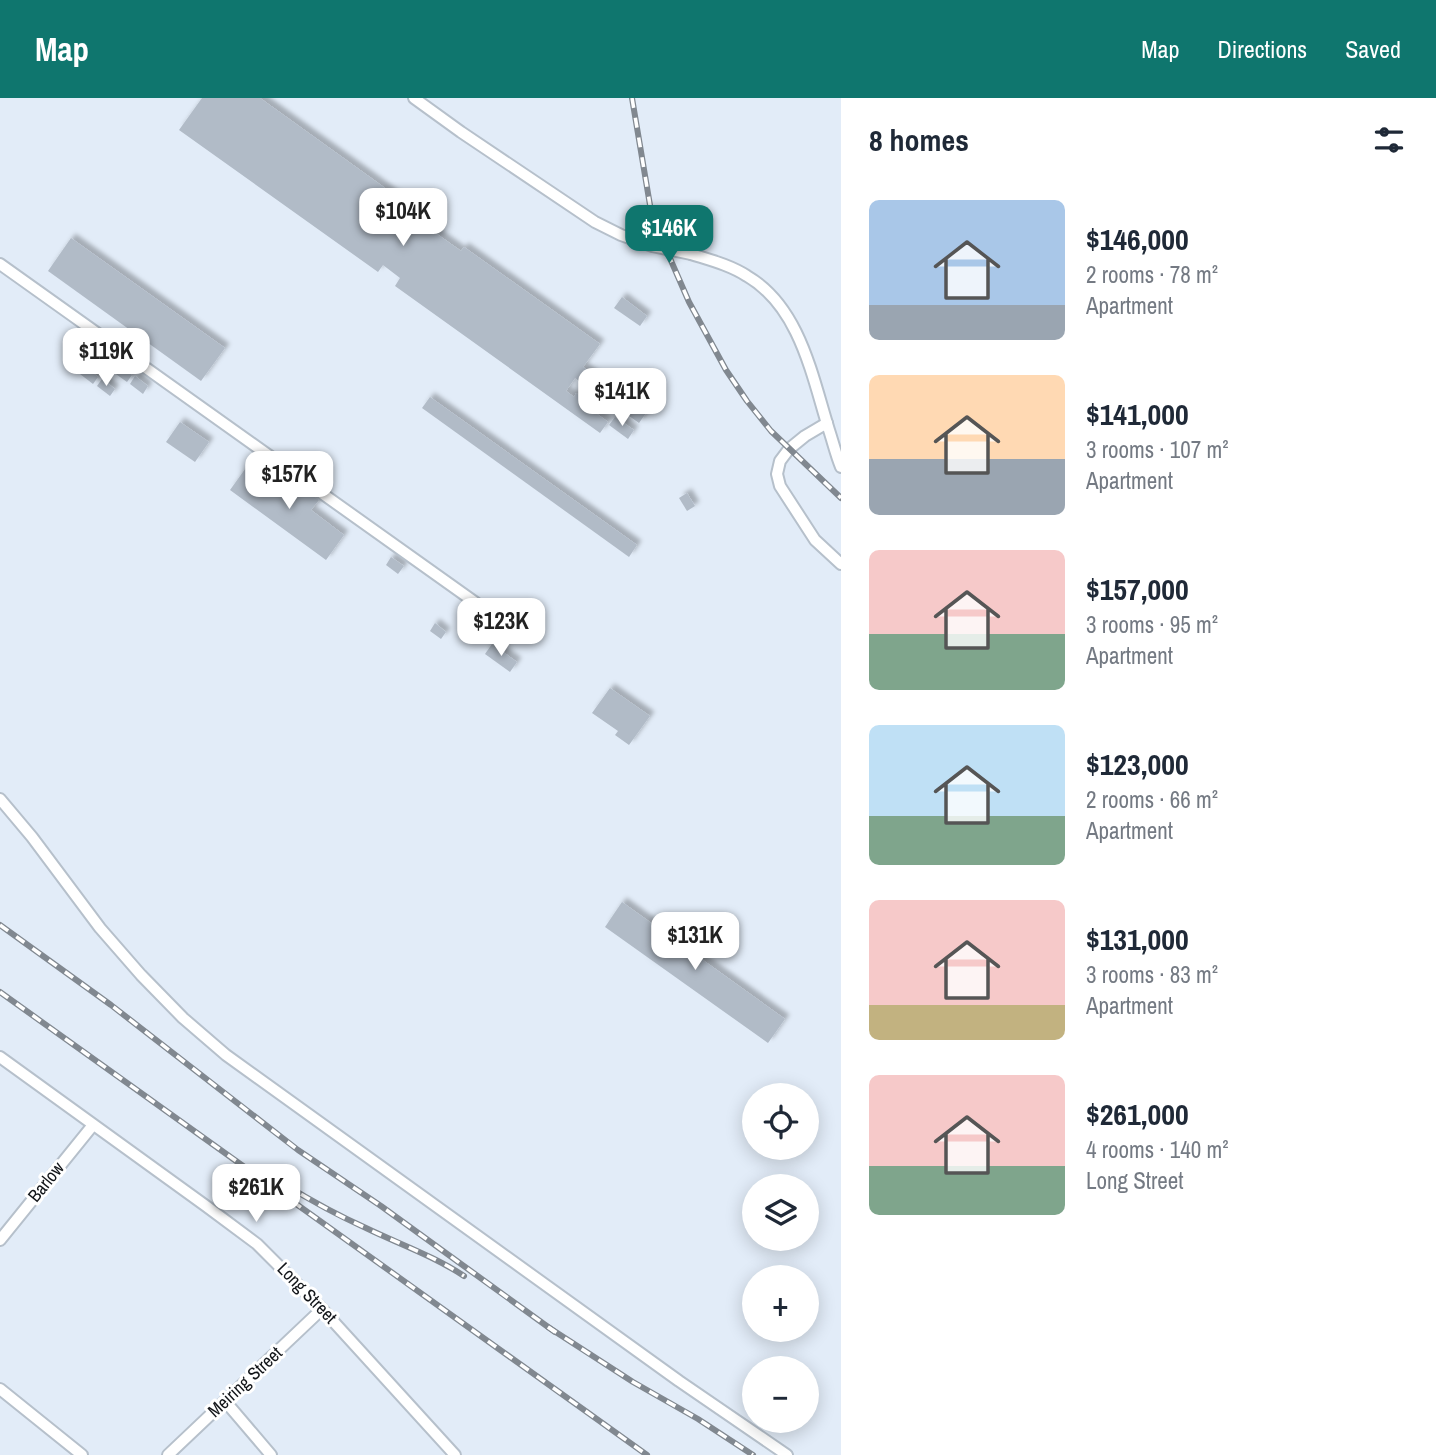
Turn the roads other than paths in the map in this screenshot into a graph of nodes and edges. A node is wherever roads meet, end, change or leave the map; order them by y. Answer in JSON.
{"nodes":[{"id":1,"x":414,"y":98,"type":"edge"},
{"id":2,"x":0,"y":264,"type":"edge"},
{"id":3,"x":827,"y":423,"type":"junction"},
{"id":4,"x":841,"y":467,"type":"edge"},
{"id":5,"x":841,"y":564,"type":"edge"},
{"id":6,"x":476,"y":603,"type":"dead end"},
{"id":7,"x":0,"y":799,"type":"edge"},
{"id":8,"x":0,"y":1057,"type":"edge"},
{"id":9,"x":93,"y":1125,"type":"junction"},
{"id":10,"x":0,"y":1240,"type":"edge"},
{"id":11,"x":323,"y":1309,"type":"junction"},
{"id":12,"x":0,"y":1390,"type":"edge"},
{"id":13,"x":225,"y":1401,"type":"junction"},
{"id":14,"x":82,"y":1455,"type":"edge"},
{"id":15,"x":169,"y":1455,"type":"edge"},
{"id":16,"x":271,"y":1455,"type":"edge"},
{"id":17,"x":455,"y":1455,"type":"edge"},
{"id":18,"x":787,"y":1455,"type":"edge"}],
"edges":[{"from":1,"to":3,"type":"street","bridge":true},
{"from":2,"to":6,"type":"street"},
{"from":3,"to":4,"type":"street"},
{"from":3,"to":5,"type":"street"},
{"from":7,"to":18,"type":"street"},
{"from":8,"to":9,"type":"street","name":"Long Street"},
{"from":9,"to":10,"type":"street","name":"Barlow"},
{"from":9,"to":11,"type":"street","name":"Long Street"},
{"from":11,"to":13,"type":"street","name":"Meiring Street"},
{"from":11,"to":17,"type":"street","name":"Long Street"},
{"from":12,"to":14,"type":"street"},
{"from":13,"to":15,"type":"street","name":"Meiring Street"},
{"from":13,"to":16,"type":"street"}]}
